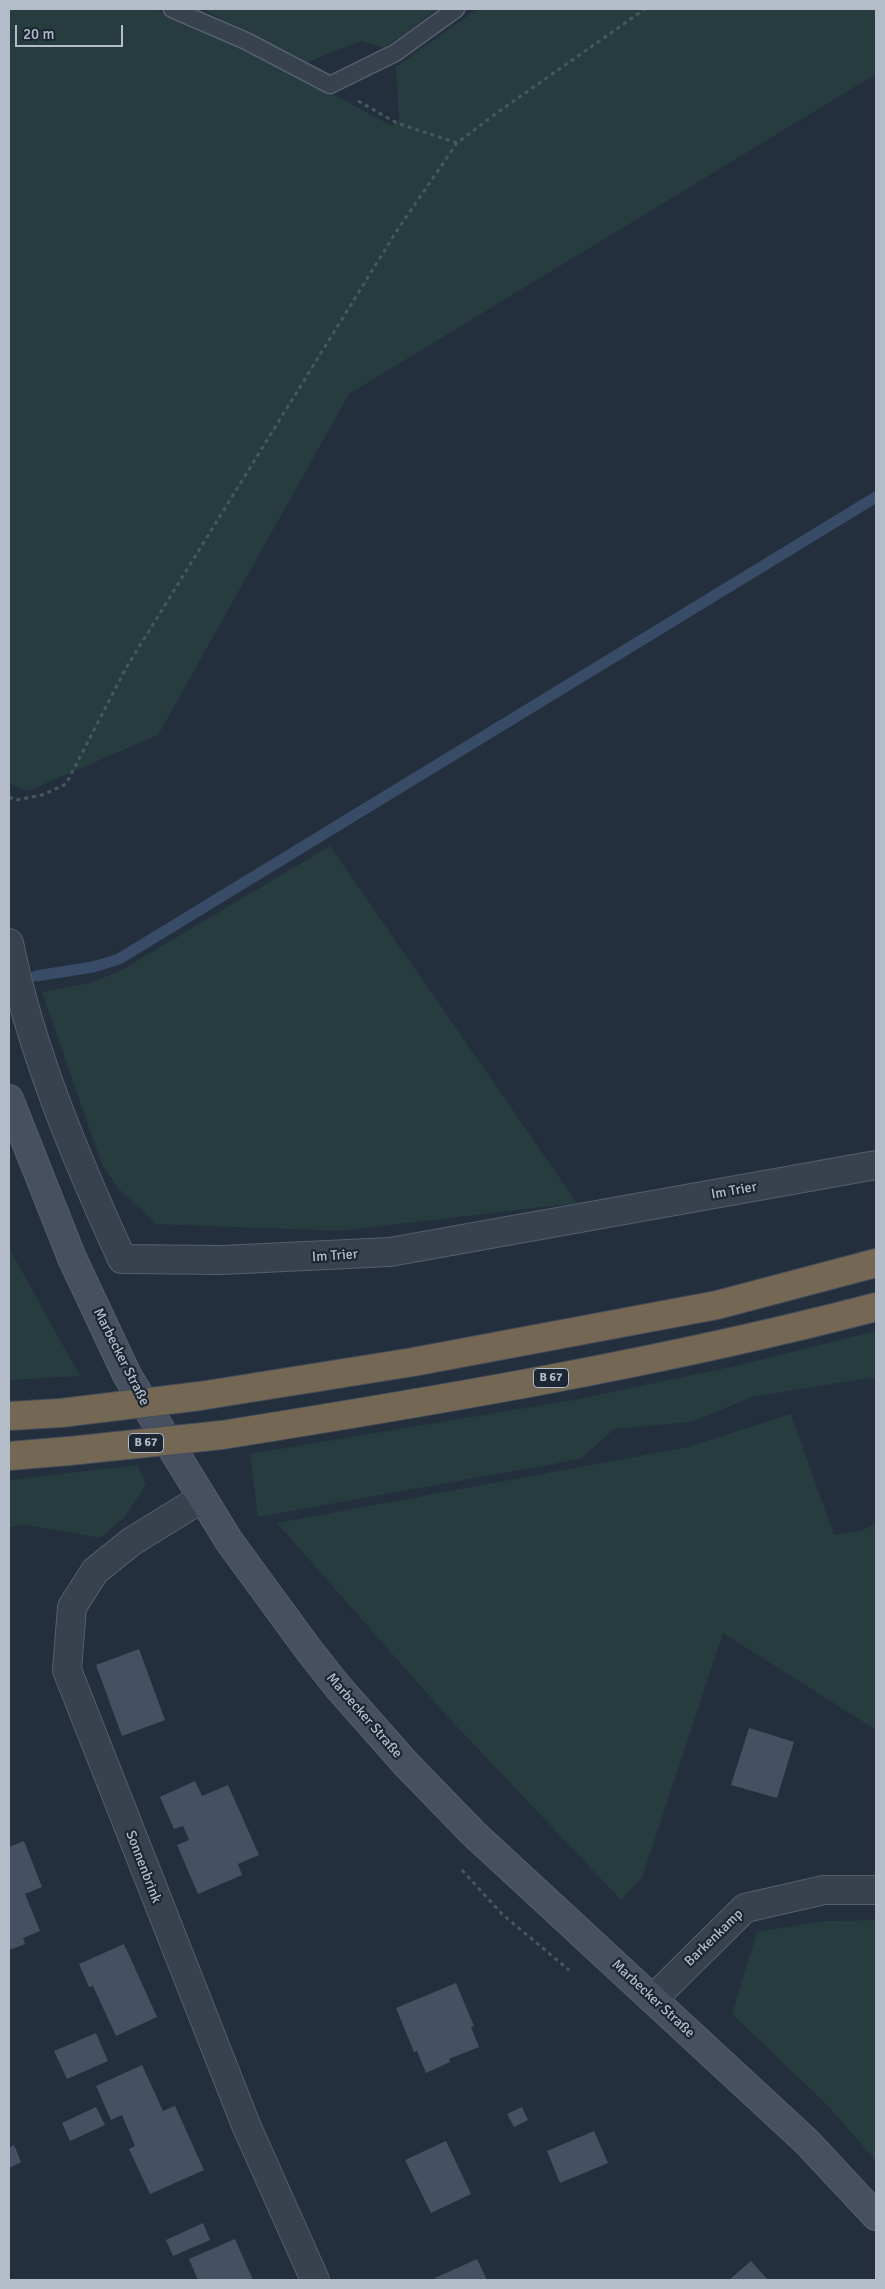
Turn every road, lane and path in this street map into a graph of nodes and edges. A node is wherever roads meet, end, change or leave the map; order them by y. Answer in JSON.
{"nodes":[{"id":1,"x":172,"y":9,"type":"edge"},
{"id":2,"x":456,"y":9,"type":"edge"},
{"id":3,"x":645,"y":9,"type":"edge"},
{"id":4,"x":330,"y":85,"type":"junction"},
{"id":5,"x":457,"y":143,"type":"junction"},
{"id":6,"x":9,"y":797,"type":"edge"},
{"id":7,"x":9,"y":943,"type":"edge"},
{"id":8,"x":9,"y":1099,"type":"edge"},
{"id":9,"x":876,"y":1165,"type":"edge"},
{"id":10,"x":876,"y":1263,"type":"edge"},
{"id":11,"x":876,"y":1307,"type":"edge"},
{"id":12,"x":9,"y":1416,"type":"edge"},
{"id":13,"x":9,"y":1456,"type":"edge"},
{"id":14,"x":202,"y":1498,"type":"junction"},
{"id":15,"x":876,"y":1890,"type":"edge"},
{"id":16,"x":653,"y":1999,"type":"junction"},
{"id":17,"x":876,"y":2216,"type":"edge"},
{"id":18,"x":315,"y":2280,"type":"edge"}],
"edges":[{"from":1,"to":4,"type":"lane"},
{"from":2,"to":4,"type":"lane"},
{"from":3,"to":5,"type":"path"},
{"from":4,"to":5,"type":"path"},
{"from":5,"to":6,"type":"path"},
{"from":7,"to":9,"type":"street","name":"Im Trier"},
{"from":8,"to":14,"type":"main road","name":"Marbecker Straße"},
{"from":10,"to":12,"type":"highway","bridge":true},
{"from":11,"to":13,"type":"highway","number":"B 67","bridge":true},
{"from":14,"to":16,"type":"main road","name":"Marbecker Straße"},
{"from":14,"to":18,"type":"street","name":"Sonnenbrink"},
{"from":15,"to":16,"type":"street","name":"Barkenkamp"},
{"from":16,"to":17,"type":"main road","name":"Marbecker Straße"}]}
